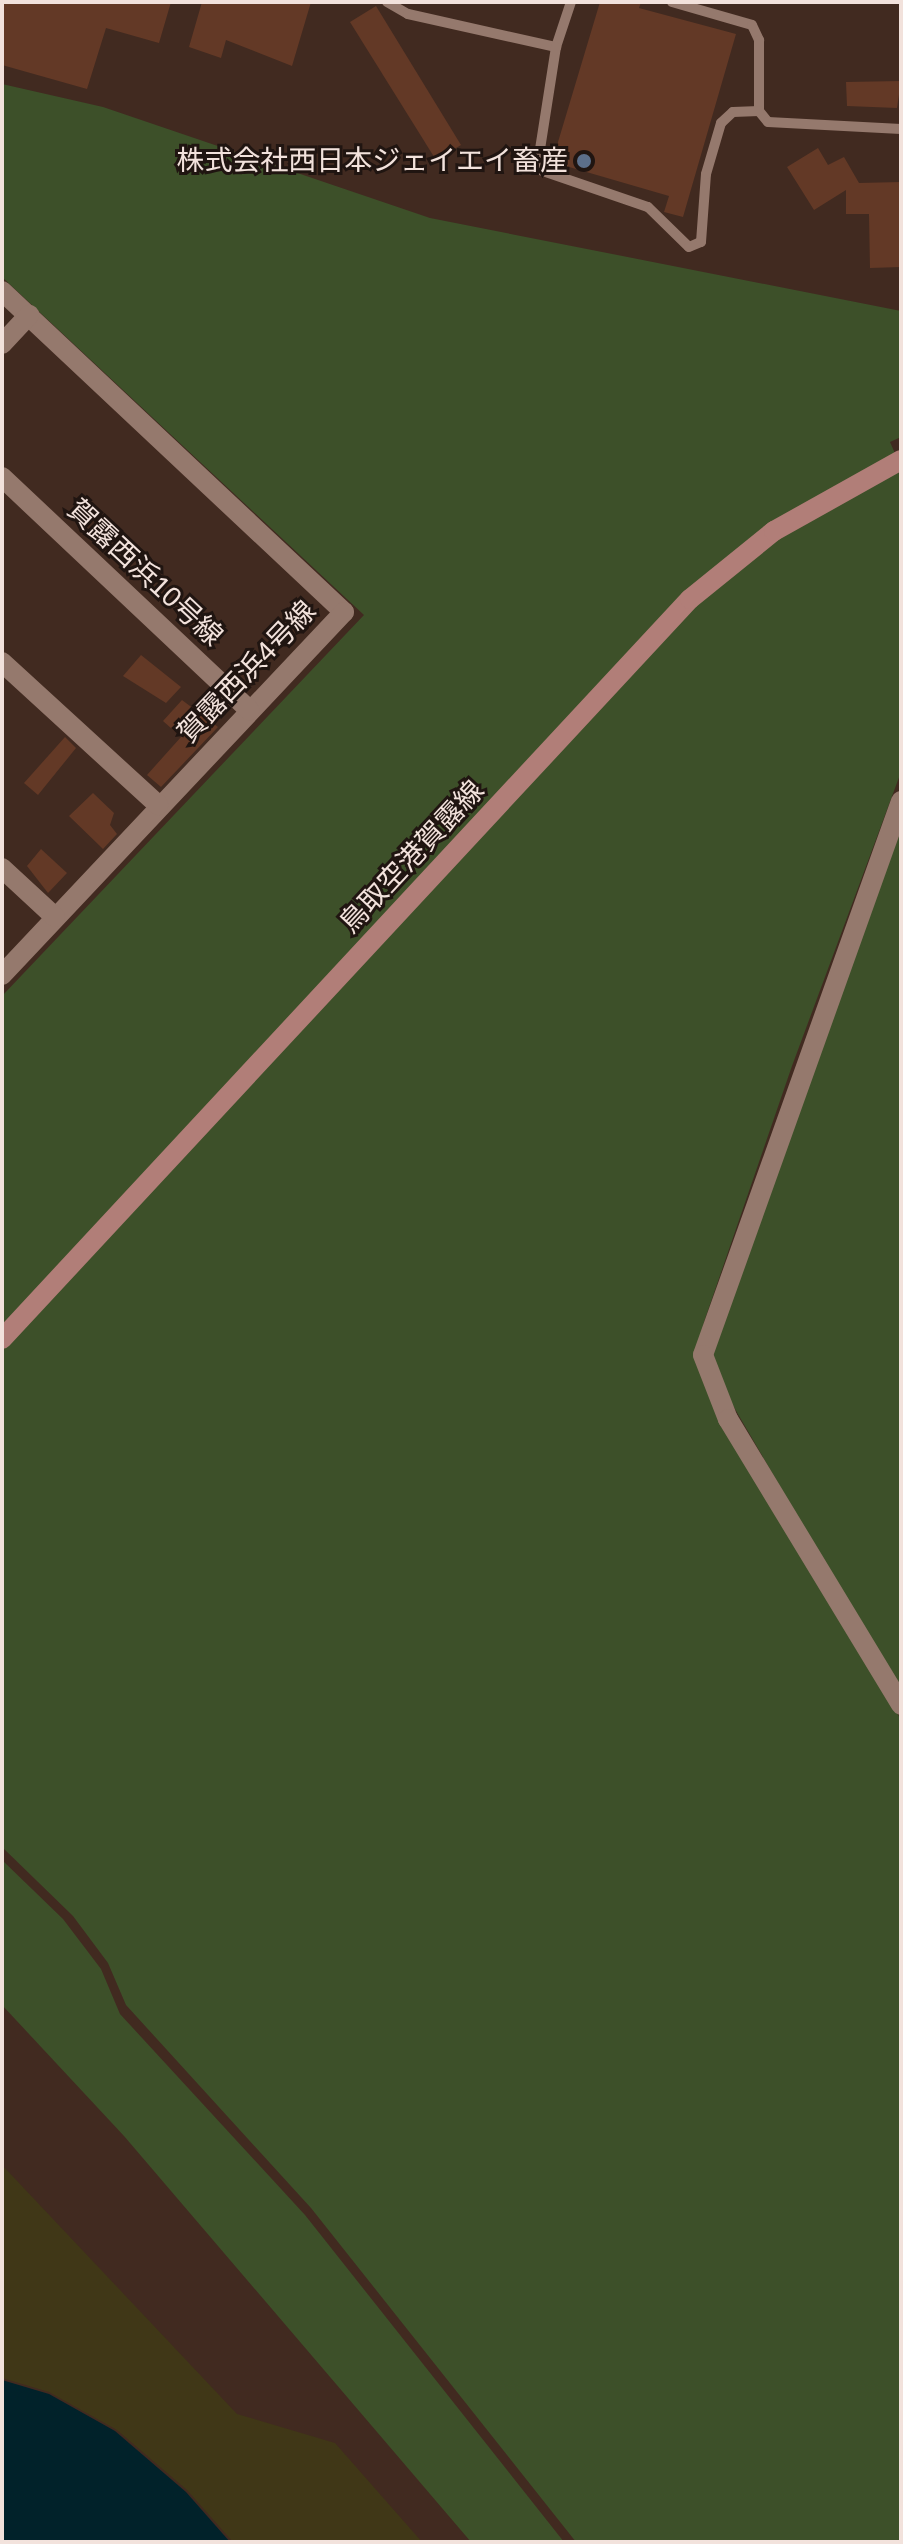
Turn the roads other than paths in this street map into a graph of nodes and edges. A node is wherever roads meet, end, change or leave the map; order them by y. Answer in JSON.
{"nodes":[{"id":1,"x":387,"y":2,"type":"edge"},
{"id":2,"x":571,"y":2,"type":"edge"},
{"id":3,"x":672,"y":2,"type":"edge"},
{"id":4,"x":556,"y":47,"type":"junction"},
{"id":5,"x":759,"y":111,"type":"junction"},
{"id":6,"x":901,"y":129,"type":"edge"},
{"id":7,"x":2,"y":291,"type":"edge"},
{"id":8,"x":29,"y":315,"type":"junction"},
{"id":9,"x":2,"y":344,"type":"edge"},
{"id":10,"x":901,"y":460,"type":"edge"},
{"id":11,"x":2,"y":477,"type":"edge"},
{"id":12,"x":2,"y":662,"type":"edge"},
{"id":13,"x":249,"y":710,"type":"junction"},
{"id":14,"x":901,"y":801,"type":"edge"},
{"id":15,"x":158,"y":805,"type":"junction"},
{"id":16,"x":2,"y":868,"type":"edge"},
{"id":17,"x":55,"y":917,"type":"junction"},
{"id":18,"x":2,"y":975,"type":"edge"},
{"id":19,"x":2,"y":1339,"type":"edge"},
{"id":20,"x":901,"y":1705,"type":"edge"}],
"edges":[{"from":1,"to":4,"type":"lane"},
{"from":2,"to":4,"type":"lane"},
{"from":3,"to":5,"type":"lane"},
{"from":4,"to":5,"type":"lane"},
{"from":5,"to":6,"type":"lane"},
{"from":7,"to":8,"type":"street","name":"賀露西浜4号線"},
{"from":8,"to":9,"type":"street"},
{"from":8,"to":13,"type":"street","name":"賀露西浜4号線"},
{"from":10,"to":19,"type":"main road","name":"鳥取空港賀露線"},
{"from":11,"to":13,"type":"street","name":"賀露西浜10号線"},
{"from":12,"to":15,"type":"street"},
{"from":13,"to":15,"type":"street","name":"賀露西浜4号線"},
{"from":14,"to":20,"type":"street"},
{"from":15,"to":17,"type":"street","name":"賀露西浜4号線"},
{"from":16,"to":17,"type":"street"},
{"from":17,"to":18,"type":"street","name":"賀露西浜4号線"}]}
